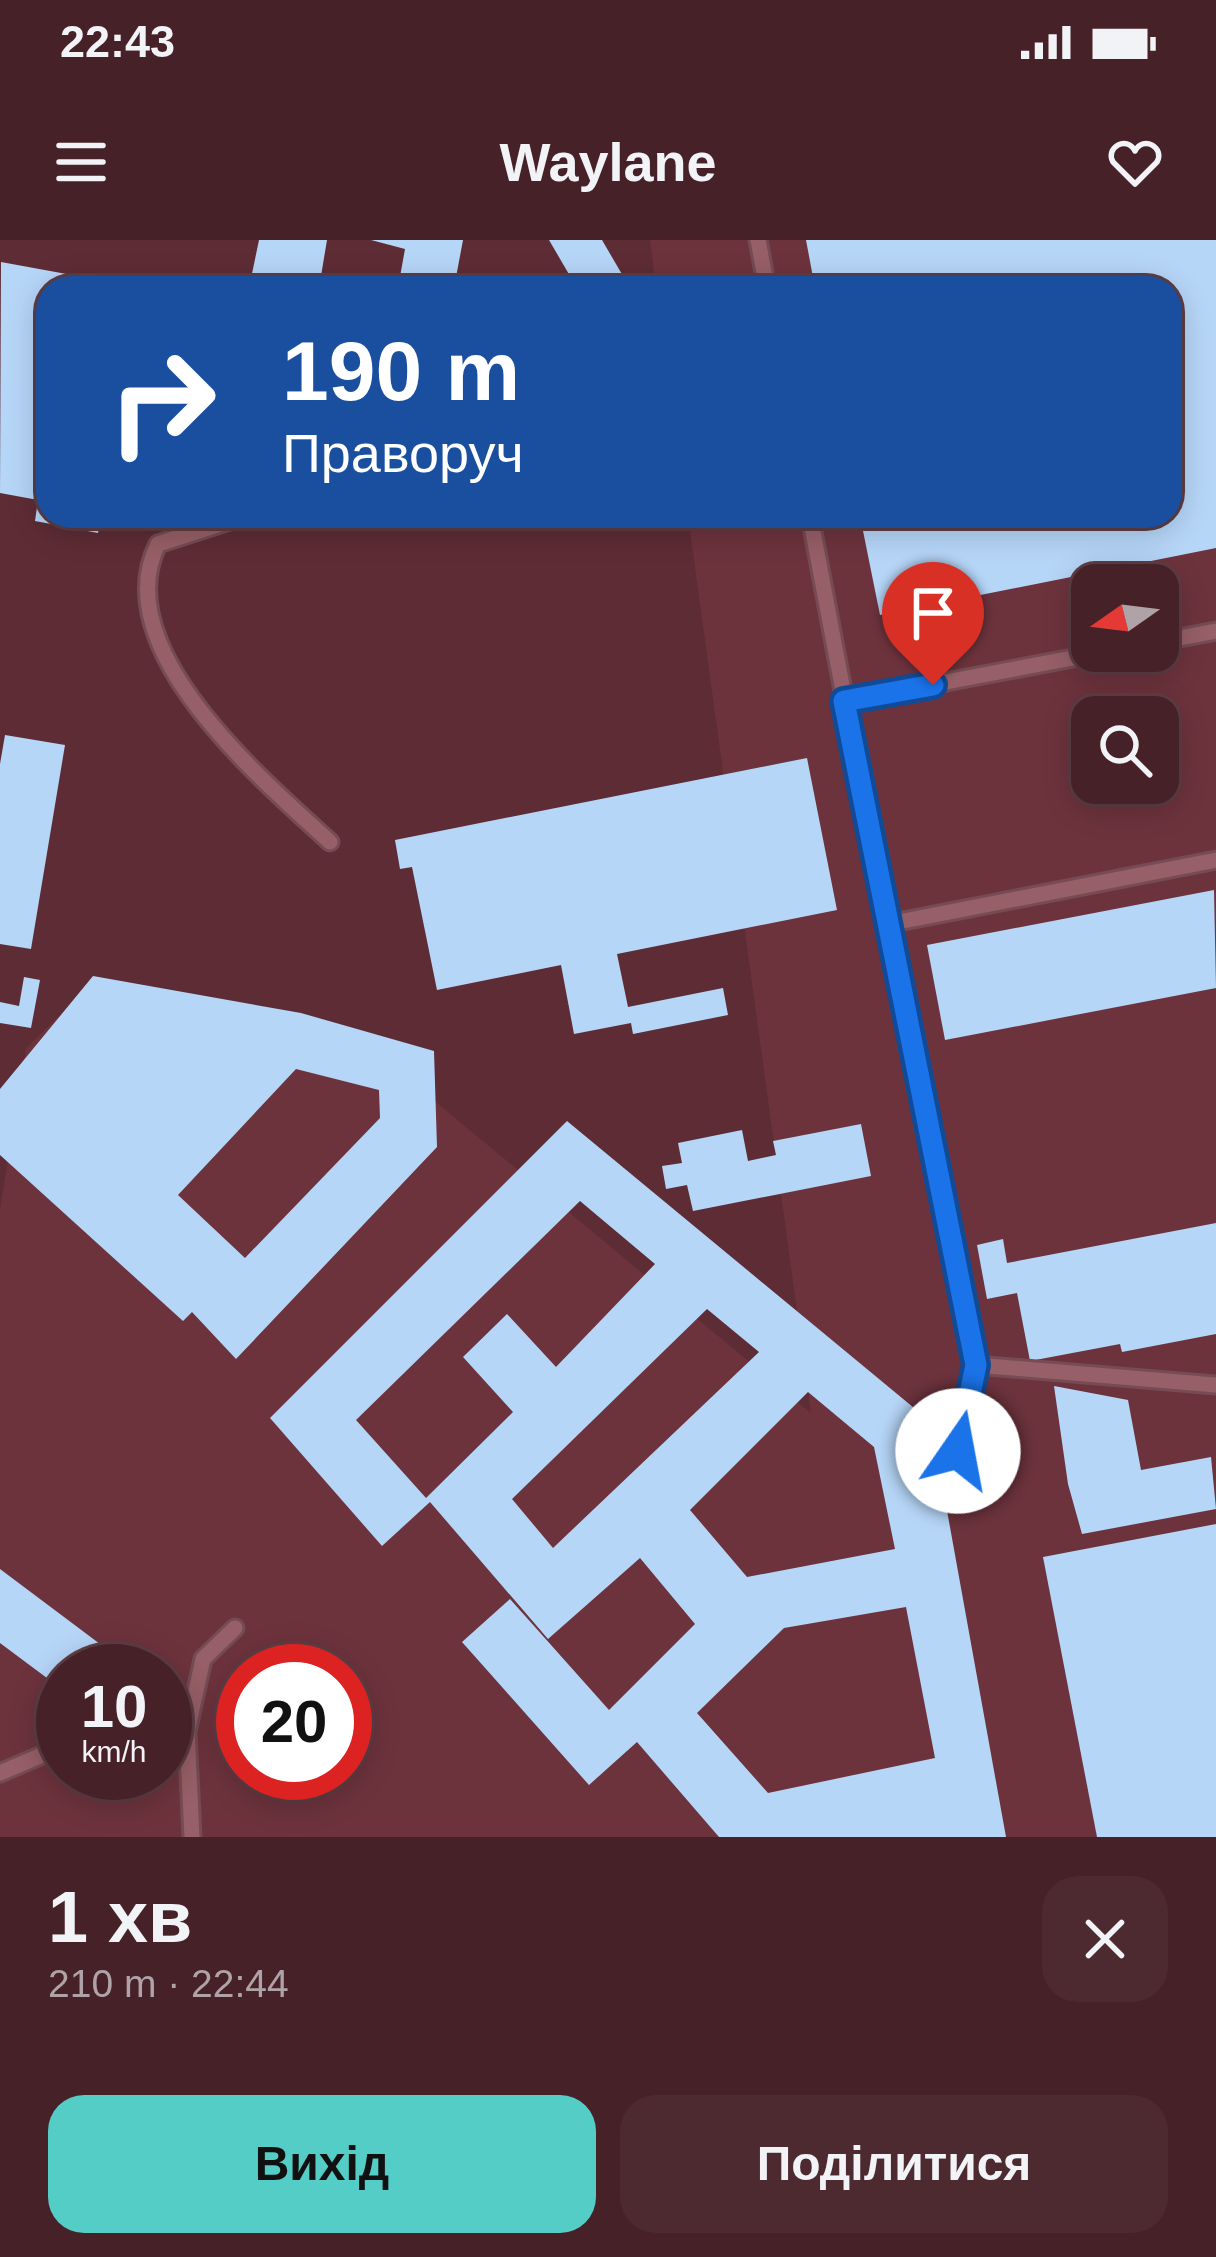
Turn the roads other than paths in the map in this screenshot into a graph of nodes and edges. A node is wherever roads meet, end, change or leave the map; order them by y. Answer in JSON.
{"nodes":[{"id":1,"x":758,"y":240,"type":"edge"},
{"id":2,"x":765,"y":276,"type":"edge"},
{"id":3,"x":208,"y":528,"type":"edge"},
{"id":4,"x":812,"y":528,"type":"edge"},
{"id":5,"x":1216,"y":631,"type":"edge"},
{"id":6,"x":1179,"y":638,"type":"edge"},
{"id":7,"x":1071,"y":658,"type":"edge"},
{"id":8,"x":844,"y":701,"type":"junction"},
{"id":9,"x":330,"y":842,"type":"dead end"},
{"id":10,"x":1216,"y":860,"type":"edge"},
{"id":11,"x":888,"y":924,"type":"junction"},
{"id":12,"x":976,"y":1365,"type":"junction"},
{"id":13,"x":1216,"y":1385,"type":"edge"},
{"id":14,"x":958,"y":1451,"type":"dead end"},
{"id":15,"x":235,"y":1628,"type":"dead end"},
{"id":16,"x":36,"y":1758,"type":"edge"},
{"id":17,"x":0,"y":1773,"type":"edge"},
{"id":18,"x":192,"y":1837,"type":"edge"}],
"edges":[{"from":1,"to":2,"type":"lane"},
{"from":3,"to":9,"type":"lane"},
{"from":4,"to":8,"type":"lane"},
{"from":5,"to":6,"type":"lane"},
{"from":7,"to":8,"type":"lane"},
{"from":8,"to":11,"type":"lane"},
{"from":10,"to":11,"type":"lane"},
{"from":11,"to":12,"type":"lane"},
{"from":12,"to":13,"type":"lane"},
{"from":12,"to":14,"type":"lane"},
{"from":15,"to":18,"type":"lane"},
{"from":16,"to":17,"type":"lane"}]}
